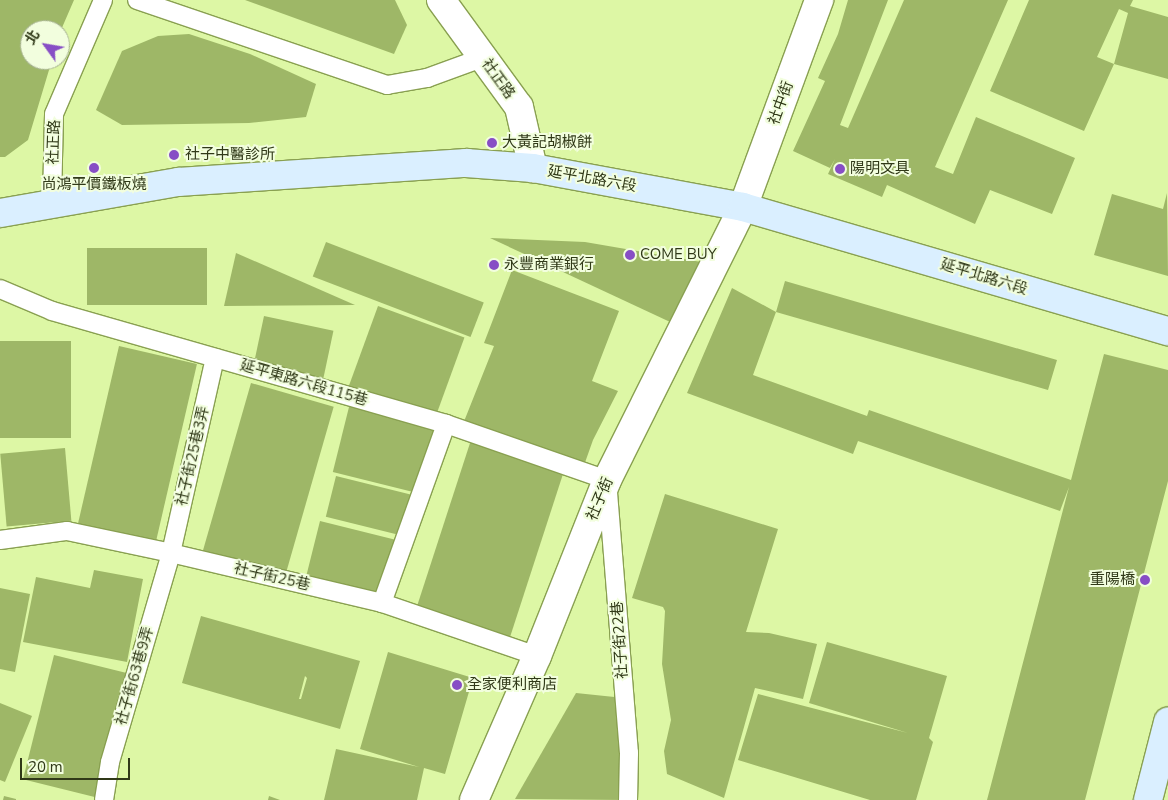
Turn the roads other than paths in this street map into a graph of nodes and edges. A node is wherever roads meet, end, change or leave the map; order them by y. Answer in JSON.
{"nodes":[{"id":1,"x":103,"y":0,"type":"edge"},
{"id":2,"x":137,"y":0,"type":"edge"},
{"id":3,"x":441,"y":0,"type":"edge"},
{"id":4,"x":819,"y":0,"type":"edge"},
{"id":5,"x":482,"y":58,"type":"junction"},
{"id":6,"x":533,"y":168,"type":"junction"},
{"id":7,"x":52,"y":203,"type":"junction"},
{"id":8,"x":744,"y":207,"type":"junction"},
{"id":9,"x":0,"y":213,"type":"edge"},
{"id":10,"x":0,"y":289,"type":"edge"},
{"id":11,"x":1168,"y":331,"type":"edge"},
{"id":12,"x":215,"y":358,"type":"junction"},
{"id":13,"x":446,"y":424,"type":"junction"},
{"id":14,"x":607,"y":480,"type":"junction"},
{"id":15,"x":0,"y":540,"type":"edge"},
{"id":16,"x":171,"y":553,"type":"junction"},
{"id":17,"x":382,"y":603,"type":"junction"},
{"id":18,"x":537,"y":656,"type":"junction"},
{"id":19,"x":1168,"y":722,"type":"edge"},
{"id":20,"x":104,"y":800,"type":"edge"},
{"id":21,"x":474,"y":800,"type":"edge"},
{"id":22,"x":628,"y":800,"type":"edge"},
{"id":23,"x":1148,"y":800,"type":"edge"}],
"edges":[{"from":1,"to":7,"type":"lane","name":"社正路"},
{"from":2,"to":5,"type":"lane"},
{"from":3,"to":5,"type":"street","name":"社正路"},
{"from":4,"to":8,"type":"street","name":"社中街"},
{"from":5,"to":6,"type":"street","name":"社正路"},
{"from":6,"to":7,"type":"street","name":"延平北路六段"},
{"from":6,"to":8,"type":"street","name":"延平北路六段"},
{"from":7,"to":9,"type":"street","name":"延平北路六段"},
{"from":8,"to":11,"type":"street","name":"延平北路六段"},
{"from":8,"to":14,"type":"street","name":"社子街"},
{"from":10,"to":12,"type":"lane","name":"延平東路六段115巷"},
{"from":12,"to":13,"type":"lane","name":"延平東路六段115巷"},
{"from":12,"to":16,"type":"lane","name":"社子街25巷3弄"},
{"from":13,"to":14,"type":"lane","name":"延平東路六段115巷"},
{"from":13,"to":17,"type":"lane"},
{"from":14,"to":18,"type":"street","name":"社子街"},
{"from":14,"to":22,"type":"lane","name":"社子街22巷"},
{"from":15,"to":16,"type":"lane","name":"社子街25巷"},
{"from":16,"to":17,"type":"lane","name":"社子街25巷"},
{"from":16,"to":20,"type":"lane","name":"社子街63巷9弄"},
{"from":17,"to":18,"type":"lane","name":"社子街25巷"},
{"from":18,"to":21,"type":"street","name":"社子街"},
{"from":19,"to":23,"type":"street"}]}
